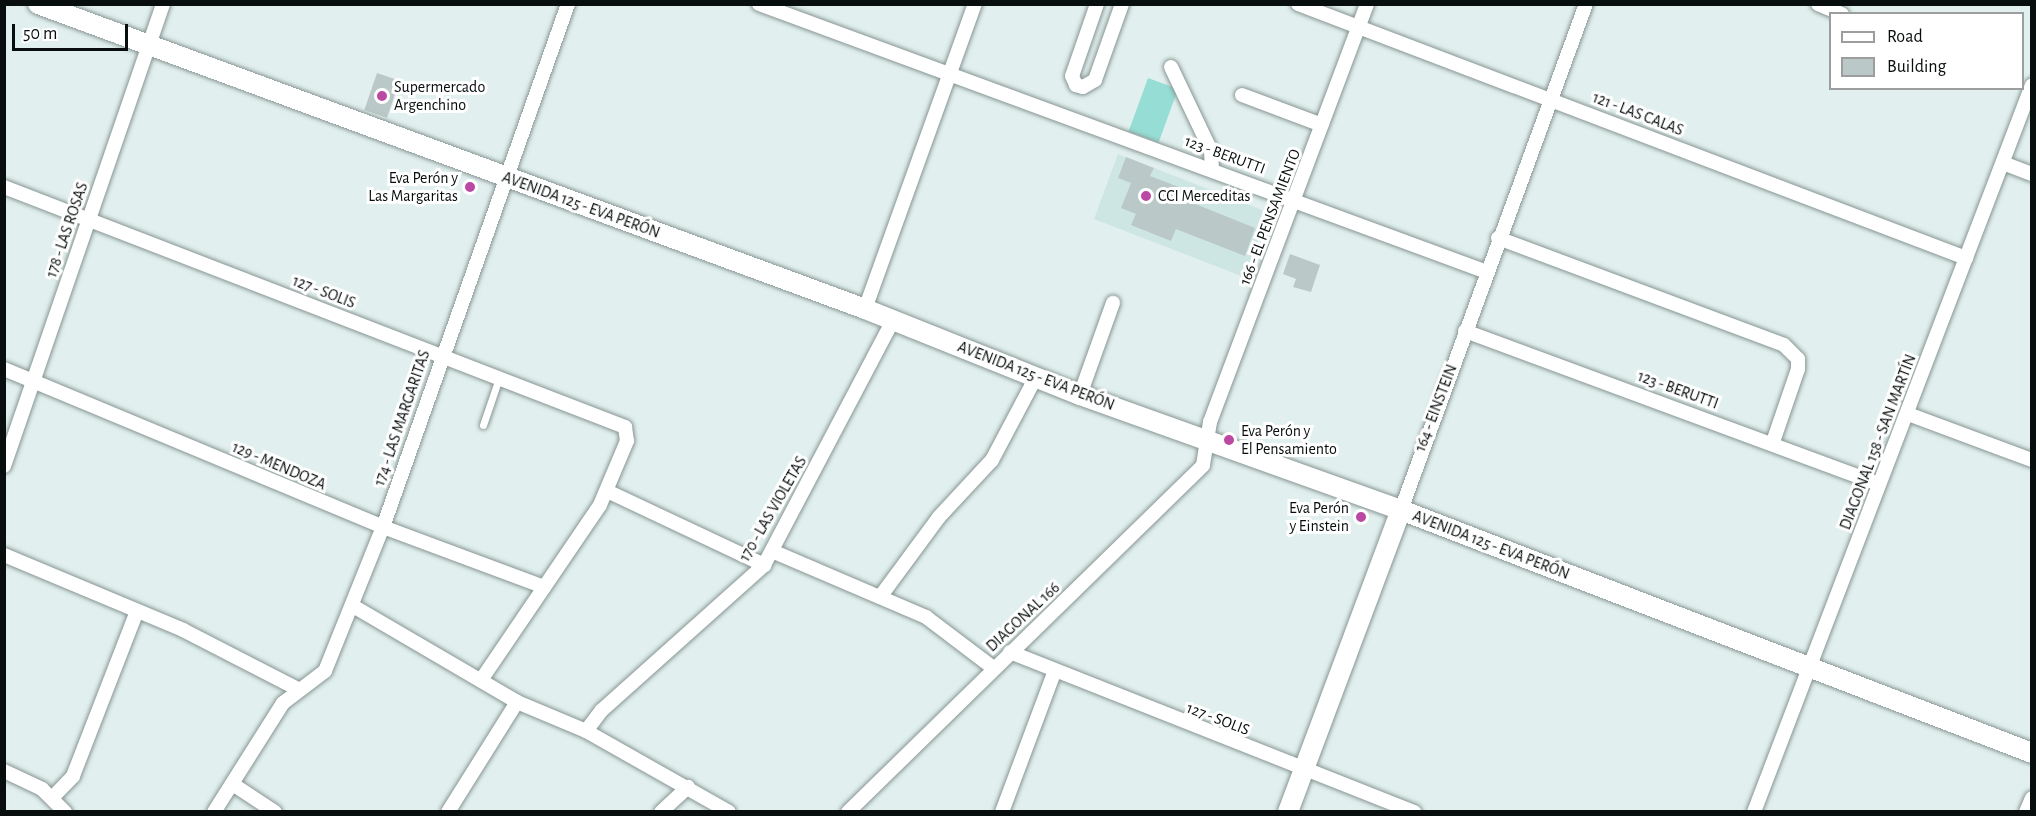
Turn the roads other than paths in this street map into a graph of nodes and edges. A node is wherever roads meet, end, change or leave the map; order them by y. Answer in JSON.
{"nodes":[{"id":1,"x":38,"y":4,"type":"edge"},
{"id":2,"x":163,"y":4,"type":"edge"},
{"id":3,"x":568,"y":4,"type":"edge"},
{"id":4,"x":759,"y":4,"type":"edge"},
{"id":5,"x":975,"y":4,"type":"edge"},
{"id":6,"x":1097,"y":4,"type":"edge"},
{"id":7,"x":1122,"y":4,"type":"edge"},
{"id":8,"x":1298,"y":4,"type":"edge"},
{"id":9,"x":1367,"y":4,"type":"edge"},
{"id":10,"x":1586,"y":4,"type":"edge"},
{"id":11,"x":1818,"y":4,"type":"edge"},
{"id":12,"x":1837,"y":12,"type":"edge"},
{"id":13,"x":1359,"y":27,"type":"junction"},
{"id":14,"x":149,"y":46,"type":"junction"},
{"id":15,"x":1171,"y":67,"type":"dead end"},
{"id":16,"x":950,"y":72,"type":"junction"},
{"id":17,"x":2031,"y":85,"type":"edge"},
{"id":18,"x":1242,"y":95,"type":"dead end"},
{"id":19,"x":1551,"y":99,"type":"junction"},
{"id":20,"x":1322,"y":125,"type":"junction"},
{"id":21,"x":2003,"y":163,"type":"junction"},
{"id":22,"x":1212,"y":168,"type":"junction"},
{"id":23,"x":2031,"y":174,"type":"edge"},
{"id":24,"x":509,"y":180,"type":"junction"},
{"id":25,"x":4,"y":187,"type":"edge"},
{"id":26,"x":1295,"y":198,"type":"junction"},
{"id":27,"x":87,"y":221,"type":"junction"},
{"id":28,"x":1498,"y":238,"type":"junction"},
{"id":29,"x":1966,"y":258,"type":"junction"},
{"id":30,"x":1488,"y":272,"type":"junction"},
{"id":31,"x":1113,"y":303,"type":"dead end"},
{"id":32,"x":865,"y":309,"type":"junction"},
{"id":33,"x":894,"y":320,"type":"junction"},
{"id":34,"x":1465,"y":331,"type":"junction"},
{"id":35,"x":441,"y":354,"type":"junction"},
{"id":36,"x":4,"y":369,"type":"edge"},
{"id":37,"x":1036,"y":377,"type":"junction"},
{"id":38,"x":499,"y":378,"type":"junction"},
{"id":39,"x":34,"y":381,"type":"junction"},
{"id":40,"x":1080,"y":395,"type":"junction"},
{"id":41,"x":1908,"y":414,"type":"junction"},
{"id":42,"x":483,"y":425,"type":"dead end"},
{"id":43,"x":1210,"y":441,"type":"junction"},
{"id":44,"x":1773,"y":441,"type":"junction"},
{"id":45,"x":2031,"y":460,"type":"edge"},
{"id":46,"x":4,"y":466,"type":"edge"},
{"id":47,"x":1878,"y":484,"type":"junction"},
{"id":48,"x":607,"y":491,"type":"junction"},
{"id":49,"x":1401,"y":510,"type":"junction"},
{"id":50,"x":382,"y":527,"type":"junction"},
{"id":51,"x":772,"y":551,"type":"junction"},
{"id":52,"x":4,"y":555,"type":"edge"},
{"id":53,"x":764,"y":565,"type":"junction"},
{"id":54,"x":544,"y":587,"type":"junction"},
{"id":55,"x":880,"y":597,"type":"junction"},
{"id":56,"x":353,"y":606,"type":"junction"},
{"id":57,"x":137,"y":611,"type":"junction"},
{"id":58,"x":1010,"y":652,"type":"junction"},
{"id":59,"x":992,"y":667,"type":"junction"},
{"id":60,"x":1811,"y":669,"type":"junction"},
{"id":61,"x":1054,"y":673,"type":"junction"},
{"id":62,"x":481,"y":680,"type":"junction"},
{"id":63,"x":298,"y":689,"type":"junction"},
{"id":64,"x":517,"y":702,"type":"junction"},
{"id":65,"x":585,"y":731,"type":"junction"},
{"id":66,"x":2031,"y":753,"type":"edge"},
{"id":67,"x":1304,"y":770,"type":"junction"},
{"id":68,"x":4,"y":771,"type":"edge"},
{"id":69,"x":234,"y":785,"type":"junction"},
{"id":70,"x":688,"y":787,"type":"junction"},
{"id":71,"x":53,"y":797,"type":"junction"},
{"id":72,"x":2031,"y":798,"type":"edge"},
{"id":73,"x":65,"y":812,"type":"edge"},
{"id":74,"x":214,"y":812,"type":"edge"},
{"id":75,"x":275,"y":812,"type":"edge"},
{"id":76,"x":448,"y":812,"type":"edge"},
{"id":77,"x":661,"y":812,"type":"edge"},
{"id":78,"x":729,"y":812,"type":"edge"},
{"id":79,"x":848,"y":812,"type":"edge"},
{"id":80,"x":1002,"y":812,"type":"edge"},
{"id":81,"x":1288,"y":812,"type":"edge"},
{"id":82,"x":1415,"y":812,"type":"edge"},
{"id":83,"x":1754,"y":812,"type":"edge"},
{"id":84,"x":2026,"y":812,"type":"edge"}],
"edges":[{"from":1,"to":14,"type":"street","name":"AVENIDA 125 - EVA PERÓN"},
{"from":2,"to":14,"type":"street","name":"178 - LAS ROSAS"},
{"from":3,"to":24,"type":"street","name":"174 - LAS MARGARITAS"},
{"from":4,"to":16,"type":"street","name":"123 - BERUTTI"},
{"from":5,"to":16,"type":"street"},
{"from":6,"to":7,"type":"street"},
{"from":8,"to":13,"type":"street","name":"121 - LAS CALAS"},
{"from":9,"to":13,"type":"street","name":"166 - EL PENSAMIENTO"},
{"from":10,"to":19,"type":"street","name":"164 - EINSTEIN"},
{"from":11,"to":12,"type":"street"},
{"from":13,"to":19,"type":"street","name":"121 - LAS CALAS"},
{"from":13,"to":20,"type":"street","name":"166 - EL PENSAMIENTO"},
{"from":14,"to":24,"type":"street","name":"AVENIDA 125 - EVA PERÓN"},
{"from":14,"to":27,"type":"street","name":"178 - LAS ROSAS"},
{"from":15,"to":22,"type":"street"},
{"from":16,"to":22,"type":"street","name":"123 - BERUTTI"},
{"from":16,"to":32,"type":"street"},
{"from":17,"to":21,"type":"street","name":"DIAGONAL 158 - SAN MARTÍN"},
{"from":18,"to":20,"type":"street"},
{"from":19,"to":28,"type":"street","name":"164 - EINSTEIN"},
{"from":19,"to":29,"type":"street","name":"121 - LAS CALAS"},
{"from":20,"to":26,"type":"street","name":"166 - EL PENSAMIENTO"},
{"from":21,"to":23,"type":"street"},
{"from":21,"to":29,"type":"street","name":"DIAGONAL 158 - SAN MARTÍN"},
{"from":22,"to":26,"type":"street","name":"123 - BERUTTI"},
{"from":24,"to":32,"type":"street","name":"AVENIDA 125 - EVA PERÓN"},
{"from":24,"to":35,"type":"street","name":"174 - LAS MARGARITAS"},
{"from":25,"to":27,"type":"street","name":"127 - SOLIS"},
{"from":26,"to":30,"type":"street","name":"123 - BERUTTI"},
{"from":26,"to":43,"type":"street","name":"166 - EL PENSAMIENTO"},
{"from":27,"to":35,"type":"street","name":"127 - SOLIS"},
{"from":27,"to":39,"type":"street","name":"178 - LAS ROSAS"},
{"from":28,"to":30,"type":"street","name":"164 - EINSTEIN"},
{"from":28,"to":44,"type":"street"},
{"from":29,"to":41,"type":"street","name":"DIAGONAL 158 - SAN MARTÍN"},
{"from":30,"to":34,"type":"street","name":"164 - EINSTEIN"},
{"from":31,"to":40,"type":"street"},
{"from":32,"to":33,"type":"street","name":"AVENIDA 125 - EVA PERÓN"},
{"from":33,"to":37,"type":"street","name":"AVENIDA 125 - EVA PERÓN"},
{"from":33,"to":51,"type":"street","name":"170 - LAS VIOLETAS"},
{"from":34,"to":44,"type":"street","name":"123 - BERUTTI"},
{"from":34,"to":49,"type":"street","name":"164 - EINSTEIN"},
{"from":35,"to":38,"type":"street","name":"127 - SOLIS"},
{"from":35,"to":50,"type":"street","name":"174 - LAS MARGARITAS"},
{"from":36,"to":39,"type":"street","name":"129 - MENDOZA"},
{"from":37,"to":40,"type":"street","name":"AVENIDA 125 - EVA PERÓN"},
{"from":37,"to":55,"type":"street"},
{"from":38,"to":42,"type":"lane"},
{"from":38,"to":48,"type":"street","name":"127 - SOLIS"},
{"from":39,"to":46,"type":"street","name":"178 - LAS ROSAS"},
{"from":39,"to":50,"type":"street","name":"129 - MENDOZA"},
{"from":40,"to":43,"type":"street","name":"AVENIDA 125 - EVA PERÓN"},
{"from":41,"to":45,"type":"street"},
{"from":41,"to":47,"type":"street","name":"DIAGONAL 158 - SAN MARTÍN"},
{"from":43,"to":49,"type":"street","name":"AVENIDA 125 - EVA PERÓN"},
{"from":43,"to":58,"type":"street","name":"DIAGONAL 166"},
{"from":44,"to":47,"type":"street","name":"123 - BERUTTI"},
{"from":47,"to":60,"type":"street","name":"DIAGONAL 158 - SAN MARTÍN"},
{"from":48,"to":53,"type":"street"},
{"from":48,"to":54,"type":"street"},
{"from":49,"to":60,"type":"street","name":"AVENIDA 125 - EVA PERÓN"},
{"from":49,"to":67,"type":"street","name":"164 - EINSTEIN"},
{"from":50,"to":54,"type":"street","name":"129 - MENDOZA"},
{"from":50,"to":56,"type":"street","name":"174 - LAS MARGARITAS"},
{"from":51,"to":53,"type":"street","name":"170 - LAS VIOLETAS"},
{"from":51,"to":55,"type":"street"},
{"from":52,"to":57,"type":"street"},
{"from":53,"to":65,"type":"street","name":"170 - LAS VIOLETAS"},
{"from":54,"to":62,"type":"street"},
{"from":55,"to":59,"type":"street"},
{"from":56,"to":62,"type":"street"},
{"from":56,"to":63,"type":"street","name":"174 - LAS MARGARITAS"},
{"from":57,"to":63,"type":"street"},
{"from":57,"to":71,"type":"street"},
{"from":58,"to":59,"type":"street","name":"DIAGONAL 166"},
{"from":58,"to":61,"type":"street","name":"127 - SOLIS"},
{"from":59,"to":79,"type":"street","name":"DIAGONAL 166"},
{"from":60,"to":66,"type":"street","name":"AVENIDA 125 - EVA PERÓN"},
{"from":60,"to":83,"type":"street","name":"DIAGONAL 158 - SAN MARTÍN"},
{"from":61,"to":67,"type":"street","name":"127 - SOLIS"},
{"from":61,"to":80,"type":"street"},
{"from":62,"to":64,"type":"street"},
{"from":63,"to":69,"type":"street","name":"174 - LAS MARGARITAS"},
{"from":64,"to":65,"type":"street"},
{"from":64,"to":76,"type":"street"},
{"from":65,"to":70,"type":"street"},
{"from":67,"to":81,"type":"street","name":"164 - EINSTEIN"},
{"from":67,"to":82,"type":"street","name":"127 - SOLIS"},
{"from":68,"to":71,"type":"street"},
{"from":69,"to":74,"type":"street","name":"174 - LAS MARGARITAS"},
{"from":69,"to":75,"type":"street"},
{"from":70,"to":77,"type":"street"},
{"from":70,"to":78,"type":"street"},
{"from":71,"to":73,"type":"street"},
{"from":72,"to":84,"type":"street"}]}
